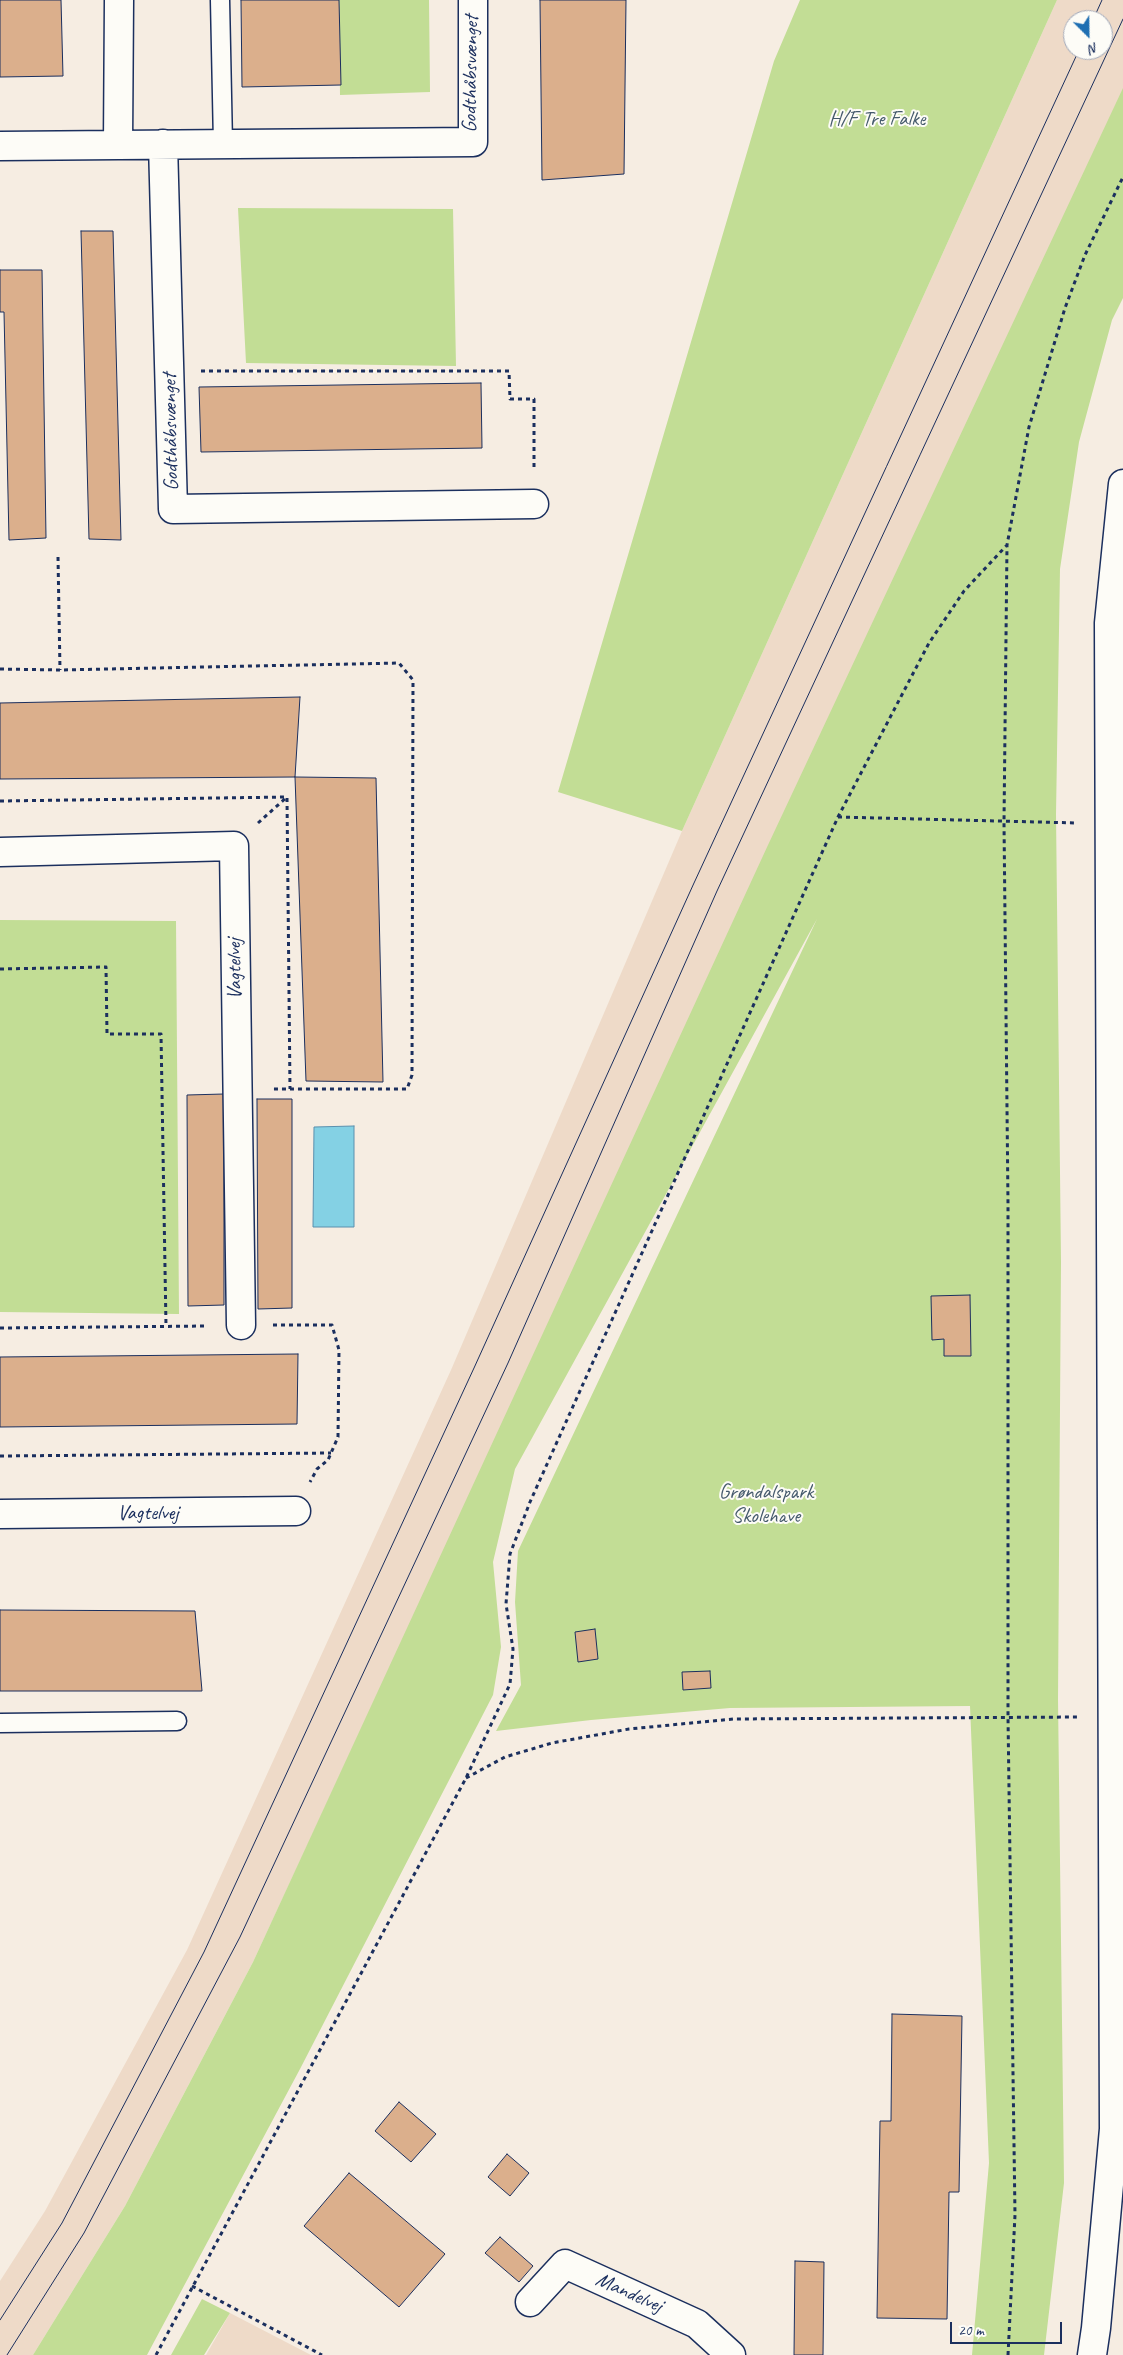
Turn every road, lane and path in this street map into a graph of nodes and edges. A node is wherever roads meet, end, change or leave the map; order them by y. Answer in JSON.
{"nodes":[{"id":1,"x":119,"y":0,"type":"edge"},
{"id":2,"x":220,"y":0,"type":"edge"},
{"id":3,"x":473,"y":0,"type":"edge"},
{"id":4,"x":118,"y":144,"type":"junction"},
{"id":5,"x":164,"y":144,"type":"junction"},
{"id":6,"x":222,"y":144,"type":"junction"},
{"id":7,"x":0,"y":146,"type":"edge"},
{"id":8,"x":1123,"y":177,"type":"edge"},
{"id":9,"x":170,"y":372,"type":"junction"},
{"id":10,"x":1123,"y":484,"type":"edge"},
{"id":11,"x":534,"y":504,"type":"joint"},
{"id":12,"x":1007,"y":545,"type":"junction"},
{"id":13,"x":58,"y":557,"type":"dead end"},
{"id":14,"x":0,"y":669,"type":"edge"},
{"id":15,"x":60,"y":670,"type":"junction"},
{"id":16,"x":287,"y":797,"type":"dead end"},
{"id":17,"x":838,"y":818,"type":"junction"},
{"id":18,"x":1004,"y":822,"type":"junction"},
{"id":19,"x":1117,"y":823,"type":"edge"},
{"id":20,"x":234,"y":846,"type":"junction"},
{"id":21,"x":0,"y":852,"type":"edge"},
{"id":22,"x":0,"y":969,"type":"edge"},
{"id":23,"x":237,"y":1090,"type":"junction"},
{"id":24,"x":241,"y":1325,"type":"junction"},
{"id":25,"x":166,"y":1326,"type":"junction"},
{"id":26,"x":0,"y":1328,"type":"edge"},
{"id":27,"x":331,"y":1453,"type":"junction"},
{"id":28,"x":0,"y":1456,"type":"edge"},
{"id":29,"x":296,"y":1511,"type":"joint"},
{"id":30,"x":0,"y":1514,"type":"edge"},
{"id":31,"x":1008,"y":1717,"type":"junction"},
{"id":32,"x":1118,"y":1717,"type":"edge"},
{"id":33,"x":177,"y":1721,"type":"dead end"},
{"id":34,"x":0,"y":1723,"type":"edge"},
{"id":35,"x":466,"y":1778,"type":"junction"},
{"id":36,"x":192,"y":2286,"type":"junction"},
{"id":37,"x":530,"y":2302,"type":"dead end"},
{"id":38,"x":156,"y":2355,"type":"edge"},
{"id":39,"x":322,"y":2355,"type":"edge"},
{"id":40,"x":731,"y":2355,"type":"edge"},
{"id":41,"x":1008,"y":2355,"type":"edge"},
{"id":42,"x":1092,"y":2355,"type":"edge"}],
"edges":[{"from":1,"to":4,"type":"street"},
{"from":2,"to":6,"type":"lane"},
{"from":3,"to":6,"type":"street","name":"Godthåbsvænget"},
{"from":4,"to":5,"type":"street","name":"Godthåbsvænget"},
{"from":4,"to":7,"type":"street","name":"Godthåbsvænget"},
{"from":5,"to":6,"type":"street","name":"Godthåbsvænget"},
{"from":5,"to":9,"type":"street","name":"Godthåbsvænget"},
{"from":8,"to":12,"type":"path"},
{"from":9,"to":11,"type":"path"},
{"from":9,"to":11,"type":"street","name":"Godthåbsvænget"},
{"from":10,"to":19,"type":"street"},
{"from":12,"to":17,"type":"path"},
{"from":12,"to":18,"type":"path"},
{"from":13,"to":15,"type":"path"},
{"from":14,"to":15,"type":"path"},
{"from":15,"to":23,"type":"path"},
{"from":16,"to":20,"type":"path"},
{"from":17,"to":18,"type":"path"},
{"from":17,"to":35,"type":"path"},
{"from":18,"to":19,"type":"path"},
{"from":18,"to":31,"type":"path"},
{"from":19,"to":32,"type":"street"},
{"from":20,"to":21,"type":"street"},
{"from":20,"to":23,"type":"street","name":"Vagtelvej"},
{"from":22,"to":25,"type":"path"},
{"from":23,"to":24,"type":"street","name":"Vagtelvej"},
{"from":24,"to":25,"type":"path"},
{"from":24,"to":27,"type":"path"},
{"from":25,"to":26,"type":"path"},
{"from":27,"to":28,"type":"path"},
{"from":27,"to":29,"type":"path"},
{"from":29,"to":30,"type":"street","name":"Vagtelvej"},
{"from":31,"to":32,"type":"path"},
{"from":31,"to":35,"type":"path"},
{"from":31,"to":41,"type":"path"},
{"from":32,"to":42,"type":"street"},
{"from":33,"to":34,"type":"lane"},
{"from":35,"to":36,"type":"path"},
{"from":36,"to":38,"type":"path"},
{"from":36,"to":39,"type":"path"},
{"from":37,"to":40,"type":"street","name":"Mandelvej"}]}
